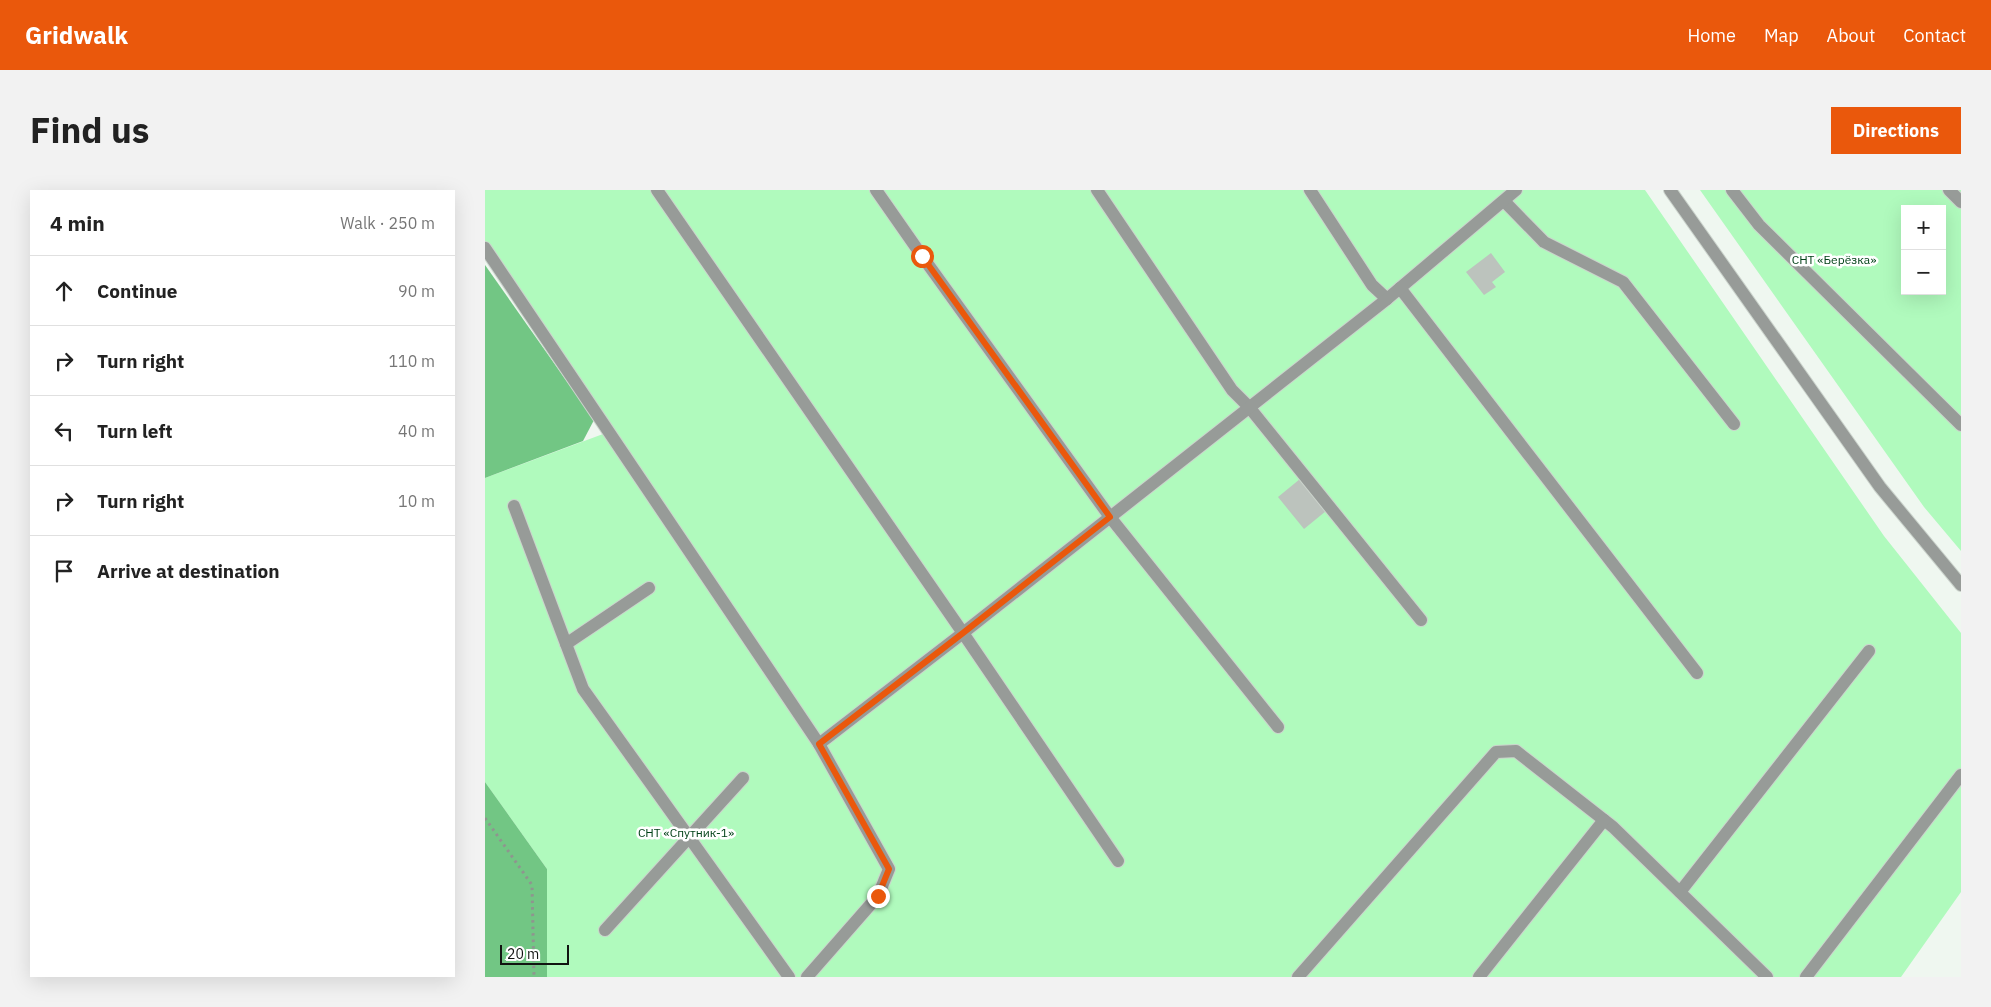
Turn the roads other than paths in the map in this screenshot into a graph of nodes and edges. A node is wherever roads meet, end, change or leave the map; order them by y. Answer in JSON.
{"nodes":[{"id":1,"x":657,"y":190,"type":"edge"},
{"id":2,"x":876,"y":190,"type":"edge"},
{"id":3,"x":1097,"y":190,"type":"edge"},
{"id":4,"x":1310,"y":190,"type":"edge"},
{"id":5,"x":1516,"y":190,"type":"edge"},
{"id":6,"x":1670,"y":190,"type":"edge"},
{"id":7,"x":1732,"y":190,"type":"edge"},
{"id":8,"x":1949,"y":190,"type":"edge"},
{"id":9,"x":1504,"y":200,"type":"junction"},
{"id":10,"x":1961,"y":202,"type":"edge"},
{"id":11,"x":485,"y":248,"type":"edge"},
{"id":12,"x":1400,"y":288,"type":"junction"},
{"id":13,"x":1387,"y":299,"type":"junction"},
{"id":14,"x":1249,"y":407,"type":"junction"},
{"id":15,"x":1734,"y":424,"type":"dead end"},
{"id":16,"x":1961,"y":425,"type":"edge"},
{"id":17,"x":514,"y":506,"type":"dead end"},
{"id":18,"x":1110,"y":517,"type":"junction"},
{"id":19,"x":1961,"y":585,"type":"edge"},
{"id":20,"x":649,"y":588,"type":"dead end"},
{"id":21,"x":1421,"y":620,"type":"dead end"},
{"id":22,"x":963,"y":633,"type":"junction"},
{"id":23,"x":566,"y":644,"type":"junction"},
{"id":24,"x":1869,"y":651,"type":"dead end"},
{"id":25,"x":1697,"y":673,"type":"dead end"},
{"id":26,"x":1278,"y":727,"type":"dead end"},
{"id":27,"x":819,"y":744,"type":"junction"},
{"id":28,"x":1961,"y":775,"type":"edge"},
{"id":29,"x":743,"y":778,"type":"dead end"},
{"id":30,"x":1604,"y":820,"type":"junction"},
{"id":31,"x":689,"y":838,"type":"junction"},
{"id":32,"x":1118,"y":862,"type":"dead end"},
{"id":33,"x":1680,"y":892,"type":"junction"},
{"id":34,"x":605,"y":930,"type":"dead end"},
{"id":35,"x":1301,"y":976,"type":"edge"},
{"id":36,"x":789,"y":977,"type":"edge"},
{"id":37,"x":807,"y":977,"type":"edge"},
{"id":38,"x":1479,"y":977,"type":"edge"},
{"id":39,"x":1767,"y":977,"type":"edge"},
{"id":40,"x":1805,"y":977,"type":"edge"}],
"edges":[{"from":1,"to":22,"type":"street"},
{"from":2,"to":18,"type":"street"},
{"from":3,"to":14,"type":"street"},
{"from":4,"to":13,"type":"street"},
{"from":5,"to":9,"type":"street"},
{"from":6,"to":19,"type":"street"},
{"from":7,"to":16,"type":"street"},
{"from":8,"to":10,"type":"street"},
{"from":9,"to":12,"type":"street"},
{"from":9,"to":15,"type":"street"},
{"from":11,"to":27,"type":"street"},
{"from":12,"to":13,"type":"street"},
{"from":12,"to":25,"type":"street"},
{"from":13,"to":14,"type":"street"},
{"from":14,"to":18,"type":"street"},
{"from":14,"to":21,"type":"street"},
{"from":17,"to":23,"type":"street"},
{"from":18,"to":22,"type":"street"},
{"from":18,"to":26,"type":"street"},
{"from":20,"to":23,"type":"street"},
{"from":22,"to":27,"type":"street"},
{"from":22,"to":32,"type":"street"},
{"from":23,"to":31,"type":"street"},
{"from":24,"to":33,"type":"street"},
{"from":27,"to":37,"type":"street"},
{"from":28,"to":40,"type":"street"},
{"from":29,"to":31,"type":"street"},
{"from":30,"to":33,"type":"street"},
{"from":30,"to":35,"type":"street"},
{"from":30,"to":38,"type":"street"},
{"from":31,"to":34,"type":"street"},
{"from":31,"to":36,"type":"street"},
{"from":33,"to":39,"type":"street"}]}
